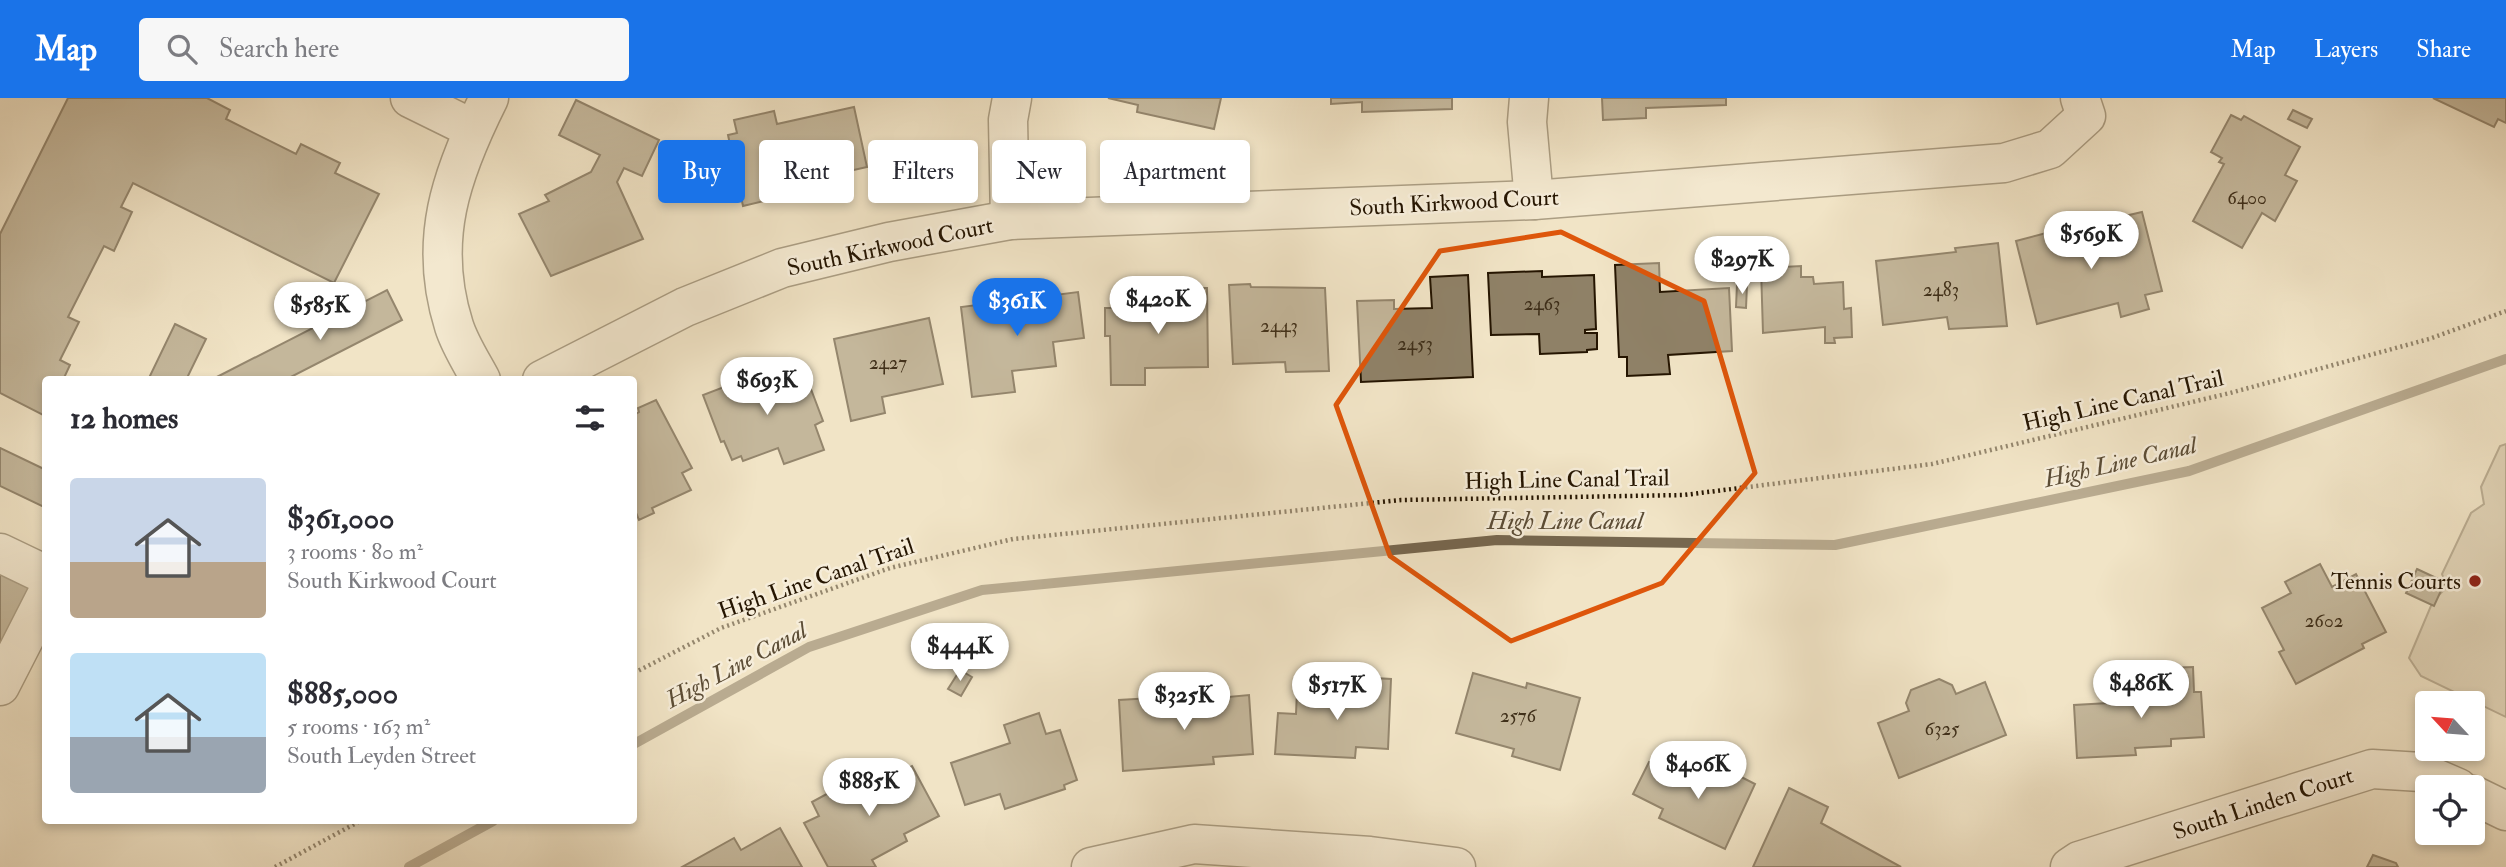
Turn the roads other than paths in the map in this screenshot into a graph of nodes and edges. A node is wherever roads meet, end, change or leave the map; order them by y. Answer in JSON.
{"nodes":[{"id":1,"x":410,"y":98,"type":"edge"},
{"id":2,"x":1012,"y":98,"type":"edge"},
{"id":3,"x":1529,"y":98,"type":"edge"},
{"id":4,"x":2083,"y":107,"type":"edge"},
{"id":5,"x":481,"y":114,"type":"edge"},
{"id":6,"x":1534,"y":200,"type":"junction"},
{"id":7,"x":1010,"y":220,"type":"junction"},
{"id":8,"x":479,"y":376,"type":"edge"},
{"id":9,"x":550,"y":376,"type":"edge"},
{"id":10,"x":0,"y":553,"type":"edge"},
{"id":11,"x":42,"y":573,"type":"edge"},
{"id":12,"x":42,"y":604,"type":"edge"},
{"id":13,"x":0,"y":686,"type":"edge"},
{"id":14,"x":2428,"y":775,"type":"edge"},
{"id":15,"x":2485,"y":800,"type":"edge"},
{"id":16,"x":2506,"y":811,"type":"edge"},
{"id":17,"x":1091,"y":867,"type":"edge"},
{"id":18,"x":1456,"y":867,"type":"edge"},
{"id":19,"x":2070,"y":867,"type":"edge"}],
"edges":[{"from":1,"to":5,"type":"street"},
{"from":2,"to":7,"type":"street"},
{"from":3,"to":6,"type":"street"},
{"from":4,"to":6,"type":"street","name":"South Kirkwood Court"},
{"from":5,"to":8,"type":"street"},
{"from":6,"to":7,"type":"street","name":"South Kirkwood Court"},
{"from":7,"to":9,"type":"street","name":"South Kirkwood Court"},
{"from":10,"to":11,"type":"street"},
{"from":12,"to":13,"type":"street"},
{"from":14,"to":19,"type":"street","name":"South Linden Court"},
{"from":15,"to":16,"type":"street"},
{"from":17,"to":18,"type":"street"}]}
